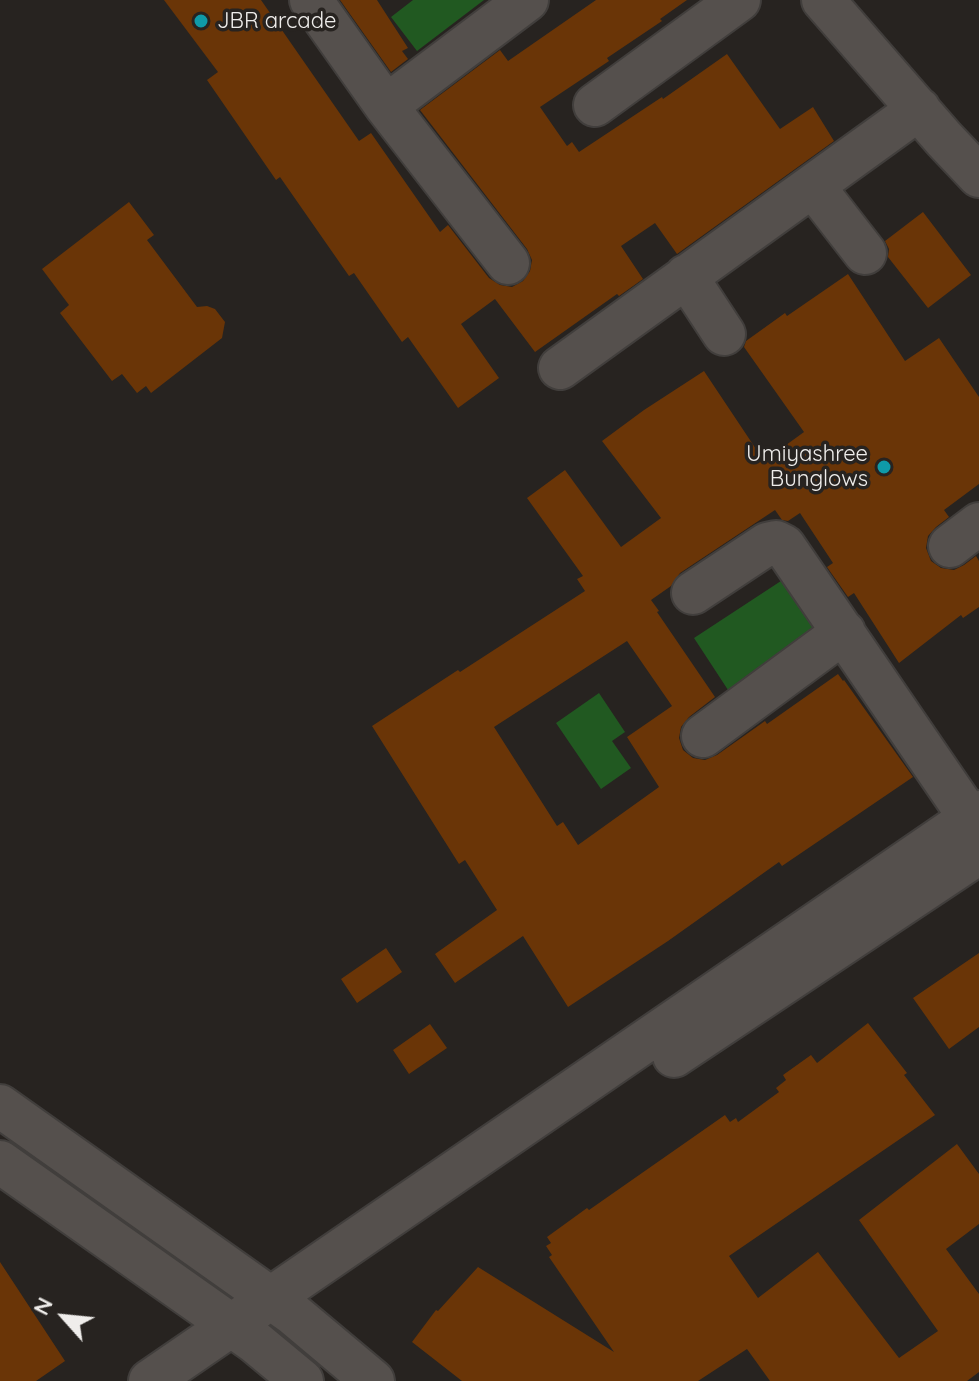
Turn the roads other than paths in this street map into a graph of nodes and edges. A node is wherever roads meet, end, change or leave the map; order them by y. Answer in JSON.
{"nodes":[{"id":1,"x":311,"y":0,"type":"edge"},
{"id":2,"x":527,"y":0,"type":"edge"},
{"id":3,"x":739,"y":0,"type":"edge"},
{"id":4,"x":823,"y":0,"type":"edge"},
{"id":5,"x":595,"y":105,"type":"dead end"},
{"id":6,"x":386,"y":106,"type":"junction"},
{"id":7,"x":919,"y":109,"type":"junction"},
{"id":8,"x":979,"y":176,"type":"edge"},
{"id":9,"x":813,"y":186,"type":"junction"},
{"id":10,"x":865,"y":253,"type":"dead end"},
{"id":11,"x":508,"y":263,"type":"dead end"},
{"id":12,"x":686,"y":276,"type":"junction"},
{"id":13,"x":724,"y":334,"type":"dead end"},
{"id":14,"x":560,"y":368,"type":"dead end"},
{"id":15,"x":693,"y":593,"type":"dead end"},
{"id":16,"x":844,"y":632,"type":"junction"},
{"id":17,"x":703,"y":736,"type":"dead end"},
{"id":18,"x":976,"y":828,"type":"edge"},
{"id":19,"x":0,"y":1106,"type":"edge"},
{"id":20,"x":0,"y":1162,"type":"edge"},
{"id":21,"x":281,"y":1306,"type":"junction"},
{"id":22,"x":243,"y":1333,"type":"junction"},
{"id":23,"x":150,"y":1381,"type":"edge"},
{"id":24,"x":199,"y":1381,"type":"edge"},
{"id":25,"x":302,"y":1381,"type":"edge"},
{"id":26,"x":373,"y":1381,"type":"edge"}],
"edges":[{"from":1,"to":6,"type":"street"},
{"from":2,"to":6,"type":"street"},
{"from":3,"to":5,"type":"street"},
{"from":4,"to":7,"type":"street"},
{"from":6,"to":11,"type":"street"},
{"from":7,"to":8,"type":"street"},
{"from":7,"to":9,"type":"street"},
{"from":9,"to":10,"type":"street"},
{"from":9,"to":12,"type":"street"},
{"from":12,"to":13,"type":"street"},
{"from":12,"to":14,"type":"street"},
{"from":15,"to":16,"type":"street"},
{"from":16,"to":17,"type":"street"},
{"from":16,"to":18,"type":"street"},
{"from":18,"to":21,"type":"street"},
{"from":19,"to":21,"type":"street"},
{"from":20,"to":22,"type":"street"},
{"from":21,"to":22,"type":"street"},
{"from":21,"to":26,"type":"street"},
{"from":22,"to":23,"type":"street"},
{"from":22,"to":24,"type":"street"},
{"from":22,"to":25,"type":"street"}]}
